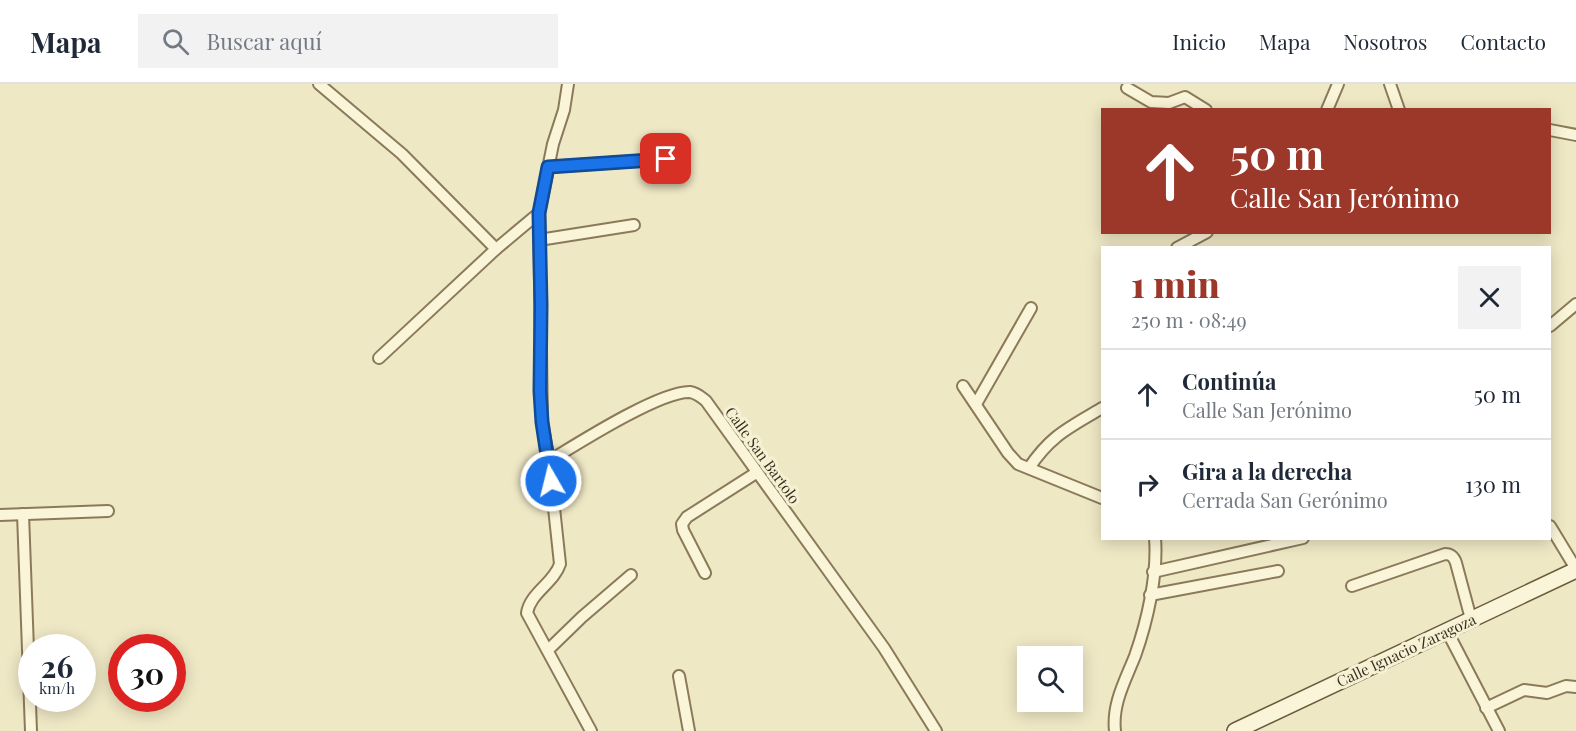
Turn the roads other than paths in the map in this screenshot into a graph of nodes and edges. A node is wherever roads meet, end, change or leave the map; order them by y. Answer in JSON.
{"nodes":[{"id":1,"x":319,"y":84,"type":"edge"},
{"id":2,"x":568,"y":84,"type":"edge"},
{"id":3,"x":1338,"y":84,"type":"edge"},
{"id":4,"x":1390,"y":84,"type":"edge"},
{"id":5,"x":1127,"y":88,"type":"dead end"},
{"id":6,"x":1175,"y":105,"type":"edge"},
{"id":7,"x":1202,"y":108,"type":"edge"},
{"id":8,"x":1328,"y":108,"type":"edge"},
{"id":9,"x":1398,"y":108,"type":"edge"},
{"id":10,"x":1551,"y":130,"type":"edge"},
{"id":11,"x":1576,"y":135,"type":"edge"},
{"id":12,"x":666,"y":159,"type":"dead end"},
{"id":13,"x":548,"y":167,"type":"junction"},
{"id":14,"x":539,"y":213,"type":"junction"},
{"id":15,"x":634,"y":225,"type":"dead end"},
{"id":16,"x":1203,"y":234,"type":"edge"},
{"id":17,"x":540,"y":240,"type":"junction"},
{"id":18,"x":1182,"y":246,"type":"edge"},
{"id":19,"x":496,"y":249,"type":"junction"},
{"id":20,"x":1576,"y":304,"type":"edge"},
{"id":21,"x":1031,"y":309,"type":"dead end"},
{"id":22,"x":1551,"y":325,"type":"edge"},
{"id":23,"x":379,"y":358,"type":"dead end"},
{"id":24,"x":963,"y":386,"type":"dead end"},
{"id":25,"x":976,"y":404,"type":"junction"},
{"id":26,"x":1101,"y":409,"type":"edge"},
{"id":27,"x":549,"y":461,"type":"junction"},
{"id":28,"x":1029,"y":468,"type":"junction"},
{"id":29,"x":756,"y":473,"type":"junction"},
{"id":30,"x":1101,"y":498,"type":"edge"},
{"id":31,"x":108,"y":512,"type":"dead end"},
{"id":32,"x":23,"y":514,"type":"junction"},
{"id":33,"x":0,"y":515,"type":"edge"},
{"id":34,"x":1551,"y":528,"type":"edge"},
{"id":35,"x":1155,"y":540,"type":"edge"},
{"id":36,"x":1294,"y":540,"type":"edge"},
{"id":37,"x":1576,"y":569,"type":"edge"},
{"id":38,"x":1278,"y":571,"type":"dead end"},
{"id":39,"x":1153,"y":572,"type":"junction"},
{"id":40,"x":705,"y":573,"type":"dead end"},
{"id":41,"x":631,"y":575,"type":"dead end"},
{"id":42,"x":1353,"y":586,"type":"dead end"},
{"id":43,"x":1150,"y":595,"type":"junction"},
{"id":44,"x":1471,"y":619,"type":"junction"},
{"id":45,"x":1447,"y":631,"type":"junction"},
{"id":46,"x":548,"y":650,"type":"junction"},
{"id":47,"x":679,"y":676,"type":"dead end"},
{"id":48,"x":1576,"y":687,"type":"edge"},
{"id":49,"x":1486,"y":708,"type":"junction"},
{"id":50,"x":31,"y":731,"type":"edge"},
{"id":51,"x":591,"y":731,"type":"edge"},
{"id":52,"x":689,"y":731,"type":"edge"},
{"id":53,"x":936,"y":731,"type":"edge"},
{"id":54,"x":1114,"y":731,"type":"edge"},
{"id":55,"x":1235,"y":731,"type":"edge"},
{"id":56,"x":1498,"y":731,"type":"edge"}],
"edges":[{"from":1,"to":19,"type":"street"},
{"from":2,"to":13,"type":"street"},
{"from":3,"to":8,"type":"street"},
{"from":4,"to":9,"type":"street"},
{"from":5,"to":6,"type":"street"},
{"from":6,"to":7,"type":"street"},
{"from":10,"to":11,"type":"street"},
{"from":12,"to":13,"type":"street"},
{"from":13,"to":14,"type":"street"},
{"from":14,"to":17,"type":"street"},
{"from":14,"to":19,"type":"street"},
{"from":15,"to":17,"type":"street"},
{"from":16,"to":18,"type":"street"},
{"from":17,"to":27,"type":"street"},
{"from":19,"to":23,"type":"street"},
{"from":20,"to":22,"type":"street"},
{"from":21,"to":25,"type":"street"},
{"from":24,"to":25,"type":"street"},
{"from":25,"to":28,"type":"street"},
{"from":26,"to":28,"type":"street"},
{"from":27,"to":29,"type":"street","name":"Calle San Bartolo"},
{"from":27,"to":46,"type":"street"},
{"from":28,"to":30,"type":"street"},
{"from":29,"to":40,"type":"street"},
{"from":29,"to":53,"type":"street","name":"Calle San Bartolo"},
{"from":31,"to":32,"type":"street"},
{"from":32,"to":33,"type":"street"},
{"from":32,"to":50,"type":"street"},
{"from":34,"to":37,"type":"street"},
{"from":35,"to":39,"type":"street"},
{"from":36,"to":39,"type":"street"},
{"from":37,"to":44,"type":"street","name":"Calle Ignacio Zaragoza"},
{"from":38,"to":43,"type":"street"},
{"from":39,"to":43,"type":"street"},
{"from":41,"to":46,"type":"street"},
{"from":42,"to":44,"type":"street"},
{"from":43,"to":54,"type":"street"},
{"from":44,"to":45,"type":"street","name":"Calle Ignacio Zaragoza"},
{"from":45,"to":49,"type":"street"},
{"from":45,"to":55,"type":"street","name":"Calle Ignacio Zaragoza"},
{"from":46,"to":51,"type":"street"},
{"from":47,"to":52,"type":"street"},
{"from":48,"to":49,"type":"street"},
{"from":49,"to":56,"type":"street"}]}
